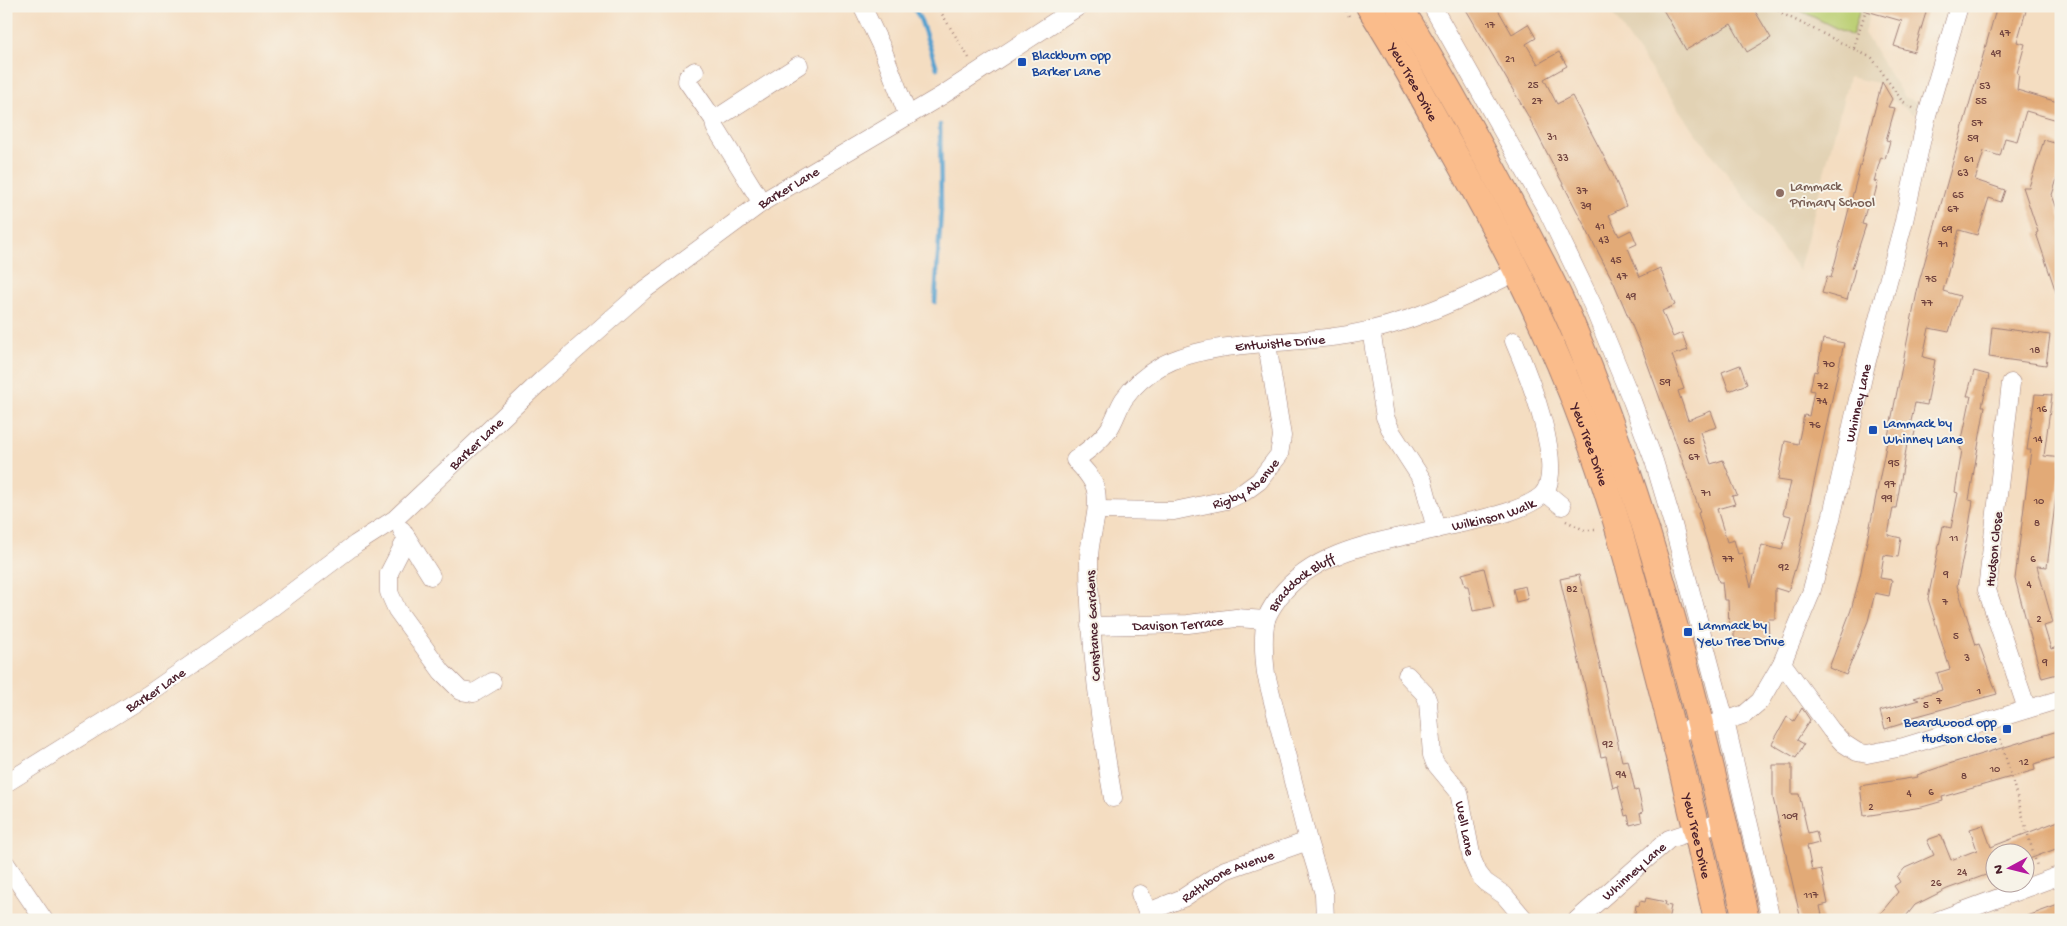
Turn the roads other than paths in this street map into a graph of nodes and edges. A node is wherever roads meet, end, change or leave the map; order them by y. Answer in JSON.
{"nodes":[{"id":1,"x":862,"y":6,"type":"edge"},
{"id":2,"x":1079,"y":6,"type":"edge"},
{"id":3,"x":1368,"y":6,"type":"edge"},
{"id":4,"x":1399,"y":6,"type":"edge"},
{"id":5,"x":1432,"y":6,"type":"edge"},
{"id":6,"x":1959,"y":6,"type":"edge"},
{"id":7,"x":799,"y":65,"type":"dead end"},
{"id":8,"x":695,"y":71,"type":"dead end"},
{"id":9,"x":908,"y":116,"type":"junction"},
{"id":10,"x":714,"y":120,"type":"junction"},
{"id":11,"x":762,"y":203,"type":"junction"},
{"id":12,"x":1529,"y":266,"type":"junction"},
{"id":13,"x":1370,"y":330,"type":"junction"},
{"id":14,"x":1514,"y":341,"type":"dead end"},
{"id":15,"x":1267,"y":344,"type":"junction"},
{"id":16,"x":2011,"y":383,"type":"dead end"},
{"id":17,"x":1075,"y":460,"type":"joint"},
{"id":18,"x":1545,"y":492,"type":"junction"},
{"id":19,"x":1562,"y":506,"type":"road end"},
{"id":20,"x":1097,"y":510,"type":"junction"},
{"id":21,"x":395,"y":519,"type":"junction"},
{"id":22,"x":1436,"y":529,"type":"junction"},
{"id":23,"x":407,"y":538,"type":"junction"},
{"id":24,"x":431,"y":576,"type":"dead end"},
{"id":25,"x":1266,"y":620,"type":"junction"},
{"id":26,"x":1090,"y":626,"type":"junction"},
{"id":27,"x":1782,"y":662,"type":"junction"},
{"id":28,"x":1407,"y":675,"type":"dead end"},
{"id":29,"x":492,"y":682,"type":"dead end"},
{"id":30,"x":2061,"y":699,"type":"edge"},
{"id":31,"x":2027,"y":709,"type":"junction"},
{"id":32,"x":1713,"y":724,"type":"junction"},
{"id":33,"x":1673,"y":733,"type":"junction"},
{"id":34,"x":6,"y":783,"type":"edge"},
{"id":35,"x":1113,"y":798,"type":"dead end"},
{"id":36,"x":1724,"y":821,"type":"junction"},
{"id":37,"x":1697,"y":828,"type":"junction"},
{"id":38,"x":1308,"y":841,"type":"junction"},
{"id":39,"x":6,"y":864,"type":"edge"},
{"id":40,"x":2061,"y":875,"type":"edge"},
{"id":41,"x":1140,"y":894,"type":"dead end"},
{"id":42,"x":1149,"y":916,"type":"edge"},
{"id":43,"x":44,"y":920,"type":"edge"},
{"id":44,"x":1325,"y":920,"type":"edge"},
{"id":45,"x":1525,"y":920,"type":"edge"},
{"id":46,"x":1578,"y":920,"type":"edge"},
{"id":47,"x":1718,"y":920,"type":"edge"},
{"id":48,"x":1746,"y":920,"type":"edge"},
{"id":49,"x":1771,"y":920,"type":"edge"},
{"id":50,"x":1939,"y":920,"type":"edge"}],
"edges":[{"from":1,"to":9,"type":"street"},
{"from":2,"to":9,"type":"street","name":"Barker Lane"},
{"from":3,"to":12,"type":"highway","name":"Yew Tree Drive"},
{"from":4,"to":12,"type":"highway","name":"Yew Tree Drive"},
{"from":5,"to":32,"type":"street"},
{"from":6,"to":27,"type":"street","name":"Whinney Lane"},
{"from":7,"to":10,"type":"street"},
{"from":8,"to":10,"type":"street"},
{"from":9,"to":11,"type":"street","name":"Barker Lane"},
{"from":10,"to":11,"type":"street"},
{"from":11,"to":21,"type":"street","name":"Barker Lane"},
{"from":12,"to":13,"type":"street","name":"Entwistle Drive"},
{"from":12,"to":32,"type":"highway","name":"Yew Tree Drive"},
{"from":12,"to":33,"type":"highway","name":"Yew Tree Drive"},
{"from":13,"to":15,"type":"street","name":"Entwistle Drive"},
{"from":13,"to":22,"type":"street"},
{"from":14,"to":18,"type":"street","name":"Wilkinson Walk"},
{"from":15,"to":17,"type":"street","name":"Entwistle Drive"},
{"from":15,"to":20,"type":"street","name":"Rigby Abenue"},
{"from":16,"to":31,"type":"street","name":"Hudson Close"},
{"from":17,"to":20,"type":"street","name":"Constance Gardens"},
{"from":18,"to":19,"type":"street","name":"Wilkinson Walk"},
{"from":18,"to":22,"type":"street","name":"Wilkinson Walk"},
{"from":20,"to":26,"type":"street","name":"Constance Gardens"},
{"from":21,"to":23,"type":"street"},
{"from":21,"to":34,"type":"street","name":"Barker Lane"},
{"from":22,"to":25,"type":"street","name":"Braddock Bluff"},
{"from":23,"to":24,"type":"street"},
{"from":23,"to":29,"type":"street"},
{"from":25,"to":26,"type":"street","name":"Davison Terrace"},
{"from":25,"to":38,"type":"street","name":"Braddock Bluff"},
{"from":26,"to":35,"type":"street","name":"Constance Gardens"},
{"from":27,"to":31,"type":"street"},
{"from":27,"to":32,"type":"street","name":"Whinney Lane"},
{"from":28,"to":45,"type":"street","name":"Well Lane"},
{"from":30,"to":31,"type":"street"},
{"from":32,"to":33,"type":"street","name":"Whinney Lane"},
{"from":32,"to":36,"type":"highway","name":"Yew Tree Drive"},
{"from":32,"to":49,"type":"street"},
{"from":33,"to":37,"type":"highway","name":"Yew Tree Drive"},
{"from":36,"to":37,"type":"street","name":"Whinney Lane"},
{"from":36,"to":48,"type":"highway","name":"Yew Tree Drive"},
{"from":37,"to":46,"type":"street","name":"Whinney Lane"},
{"from":37,"to":47,"type":"highway","name":"Yew Tree Drive"},
{"from":38,"to":42,"type":"street","name":"Rathbone Avenue"},
{"from":38,"to":44,"type":"street","name":"Braddock Bluff"},
{"from":39,"to":43,"type":"street"},
{"from":40,"to":50,"type":"street"},
{"from":41,"to":42,"type":"street","name":"Rathbone Avenue"}]}
